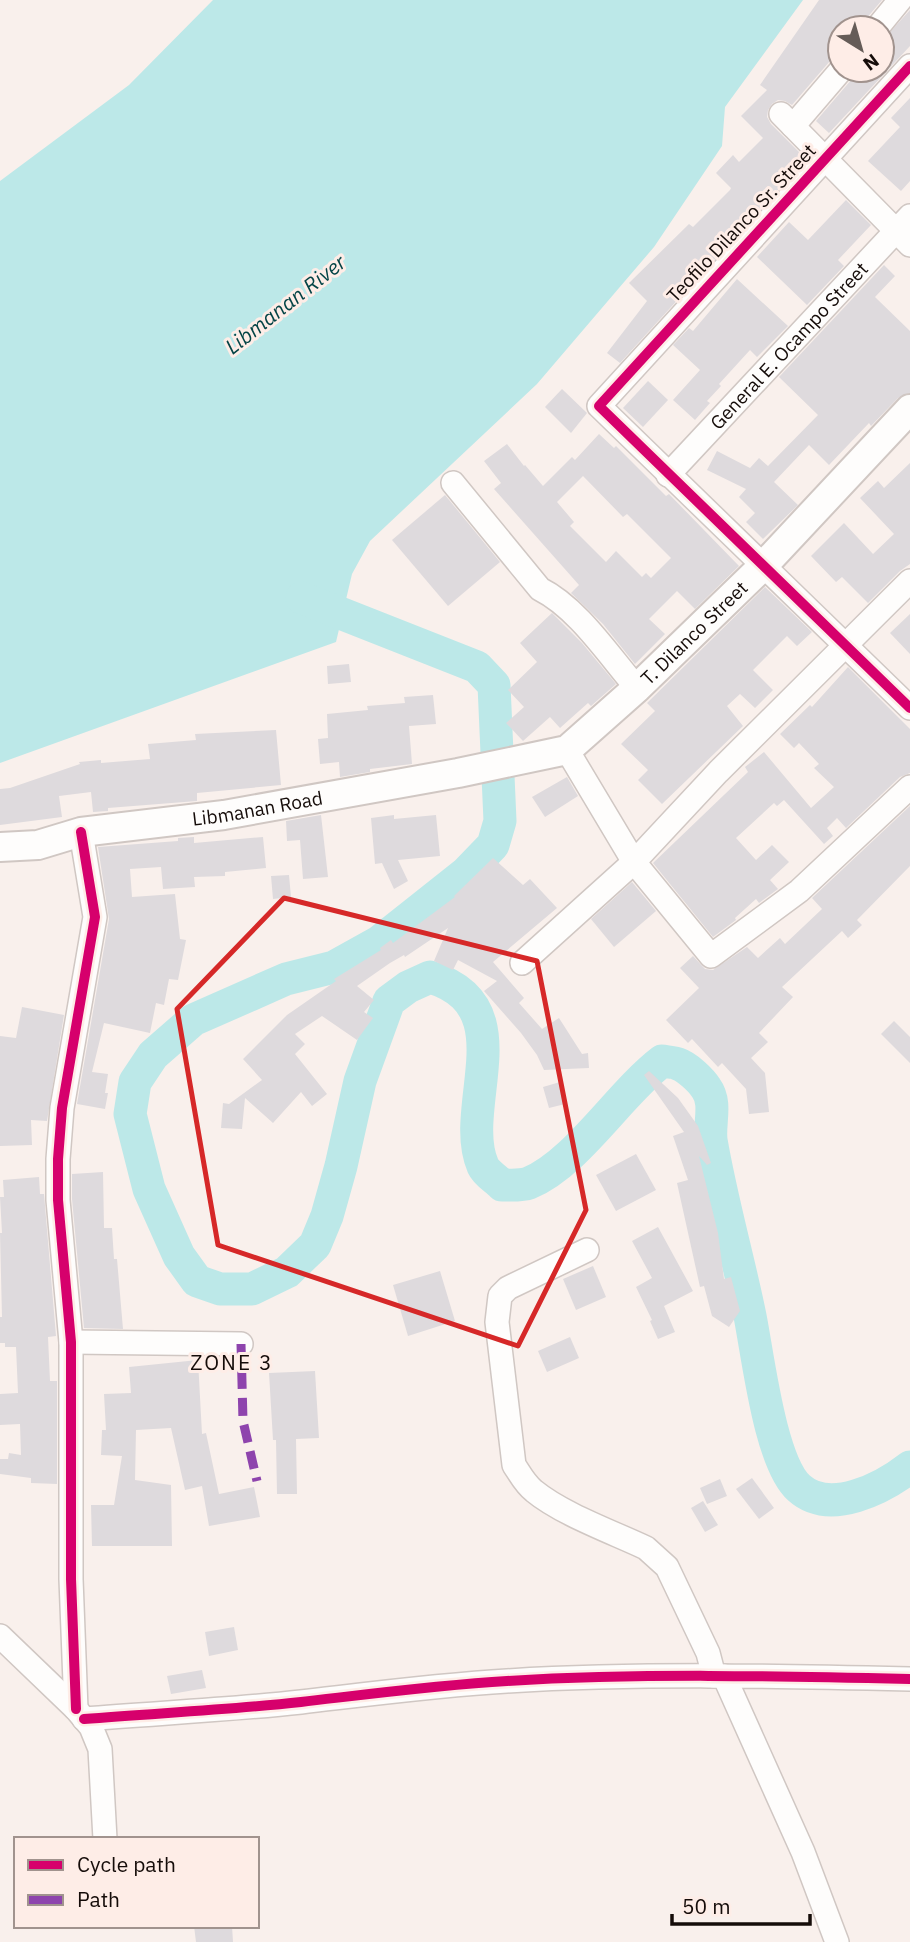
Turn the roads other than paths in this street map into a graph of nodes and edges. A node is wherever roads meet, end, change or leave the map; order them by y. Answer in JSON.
{"nodes":[{"id":1,"x":900,"y":0,"type":"edge"},
{"id":2,"x":888,"y":14,"type":"edge"},
{"id":3,"x":910,"y":66,"type":"edge"},
{"id":4,"x":826,"y":84,"type":"edge"},
{"id":5,"x":824,"y":158,"type":"junction"},
{"id":6,"x":905,"y":231,"type":"edge"},
{"id":7,"x":910,"y":409,"type":"edge"},
{"id":8,"x":668,"y":475,"type":"junction"},
{"id":9,"x":453,"y":483,"type":"dead end"},
{"id":10,"x":764,"y":565,"type":"junction"},
{"id":11,"x":910,"y":581,"type":"edge"},
{"id":12,"x":844,"y":645,"type":"junction"},
{"id":13,"x":637,"y":688,"type":"junction"},
{"id":14,"x":910,"y":708,"type":"edge"},
{"id":15,"x":566,"y":750,"type":"junction"},
{"id":16,"x":910,"y":787,"type":"edge"},
{"id":17,"x":81,"y":832,"type":"junction"},
{"id":18,"x":0,"y":847,"type":"edge"},
{"id":19,"x":634,"y":862,"type":"junction"},
{"id":20,"x":522,"y":963,"type":"dead end"},
{"id":21,"x":587,"y":1250,"type":"dead end"},
{"id":22,"x":71,"y":1342,"type":"junction"},
{"id":23,"x":241,"y":1344,"type":"dead end"},
{"id":24,"x":0,"y":1636,"type":"edge"},
{"id":25,"x":719,"y":1676,"type":"junction"},
{"id":26,"x":910,"y":1679,"type":"edge"},
{"id":27,"x":80,"y":1714,"type":"junction"},
{"id":28,"x":105,"y":1837,"type":"edge"},
{"id":29,"x":837,"y":1942,"type":"edge"}],
"edges":[{"from":1,"to":2,"type":"street"},
{"from":3,"to":5,"type":"street","name":"Teofilo Dilanco Sr. Street"},
{"from":4,"to":5,"type":"street"},
{"from":5,"to":6,"type":"street"},
{"from":5,"to":8,"type":"street","name":"Teofilo Dilanco Sr. Street"},
{"from":6,"to":8,"type":"street","name":"General E. Ocampo Street"},
{"from":7,"to":10,"type":"main road","name":"T. Dilanco Street"},
{"from":8,"to":10,"type":"street"},
{"from":9,"to":13,"type":"street"},
{"from":10,"to":12,"type":"street"},
{"from":10,"to":13,"type":"main road","name":"T. Dilanco Street"},
{"from":11,"to":12,"type":"street"},
{"from":12,"to":14,"type":"street"},
{"from":12,"to":19,"type":"street"},
{"from":13,"to":15,"type":"main road","name":"T. Dilanco Street"},
{"from":15,"to":17,"type":"main road","name":"Libmanan Road"},
{"from":15,"to":19,"type":"street"},
{"from":16,"to":19,"type":"street"},
{"from":17,"to":18,"type":"main road","name":"Libmanan Road"},
{"from":17,"to":22,"type":"street"},
{"from":19,"to":20,"type":"street"},
{"from":21,"to":25,"type":"street"},
{"from":22,"to":23,"type":"street"},
{"from":22,"to":27,"type":"street"},
{"from":24,"to":27,"type":"street"},
{"from":25,"to":26,"type":"street"},
{"from":25,"to":27,"type":"street"},
{"from":25,"to":29,"type":"street"},
{"from":27,"to":28,"type":"street"}]}
